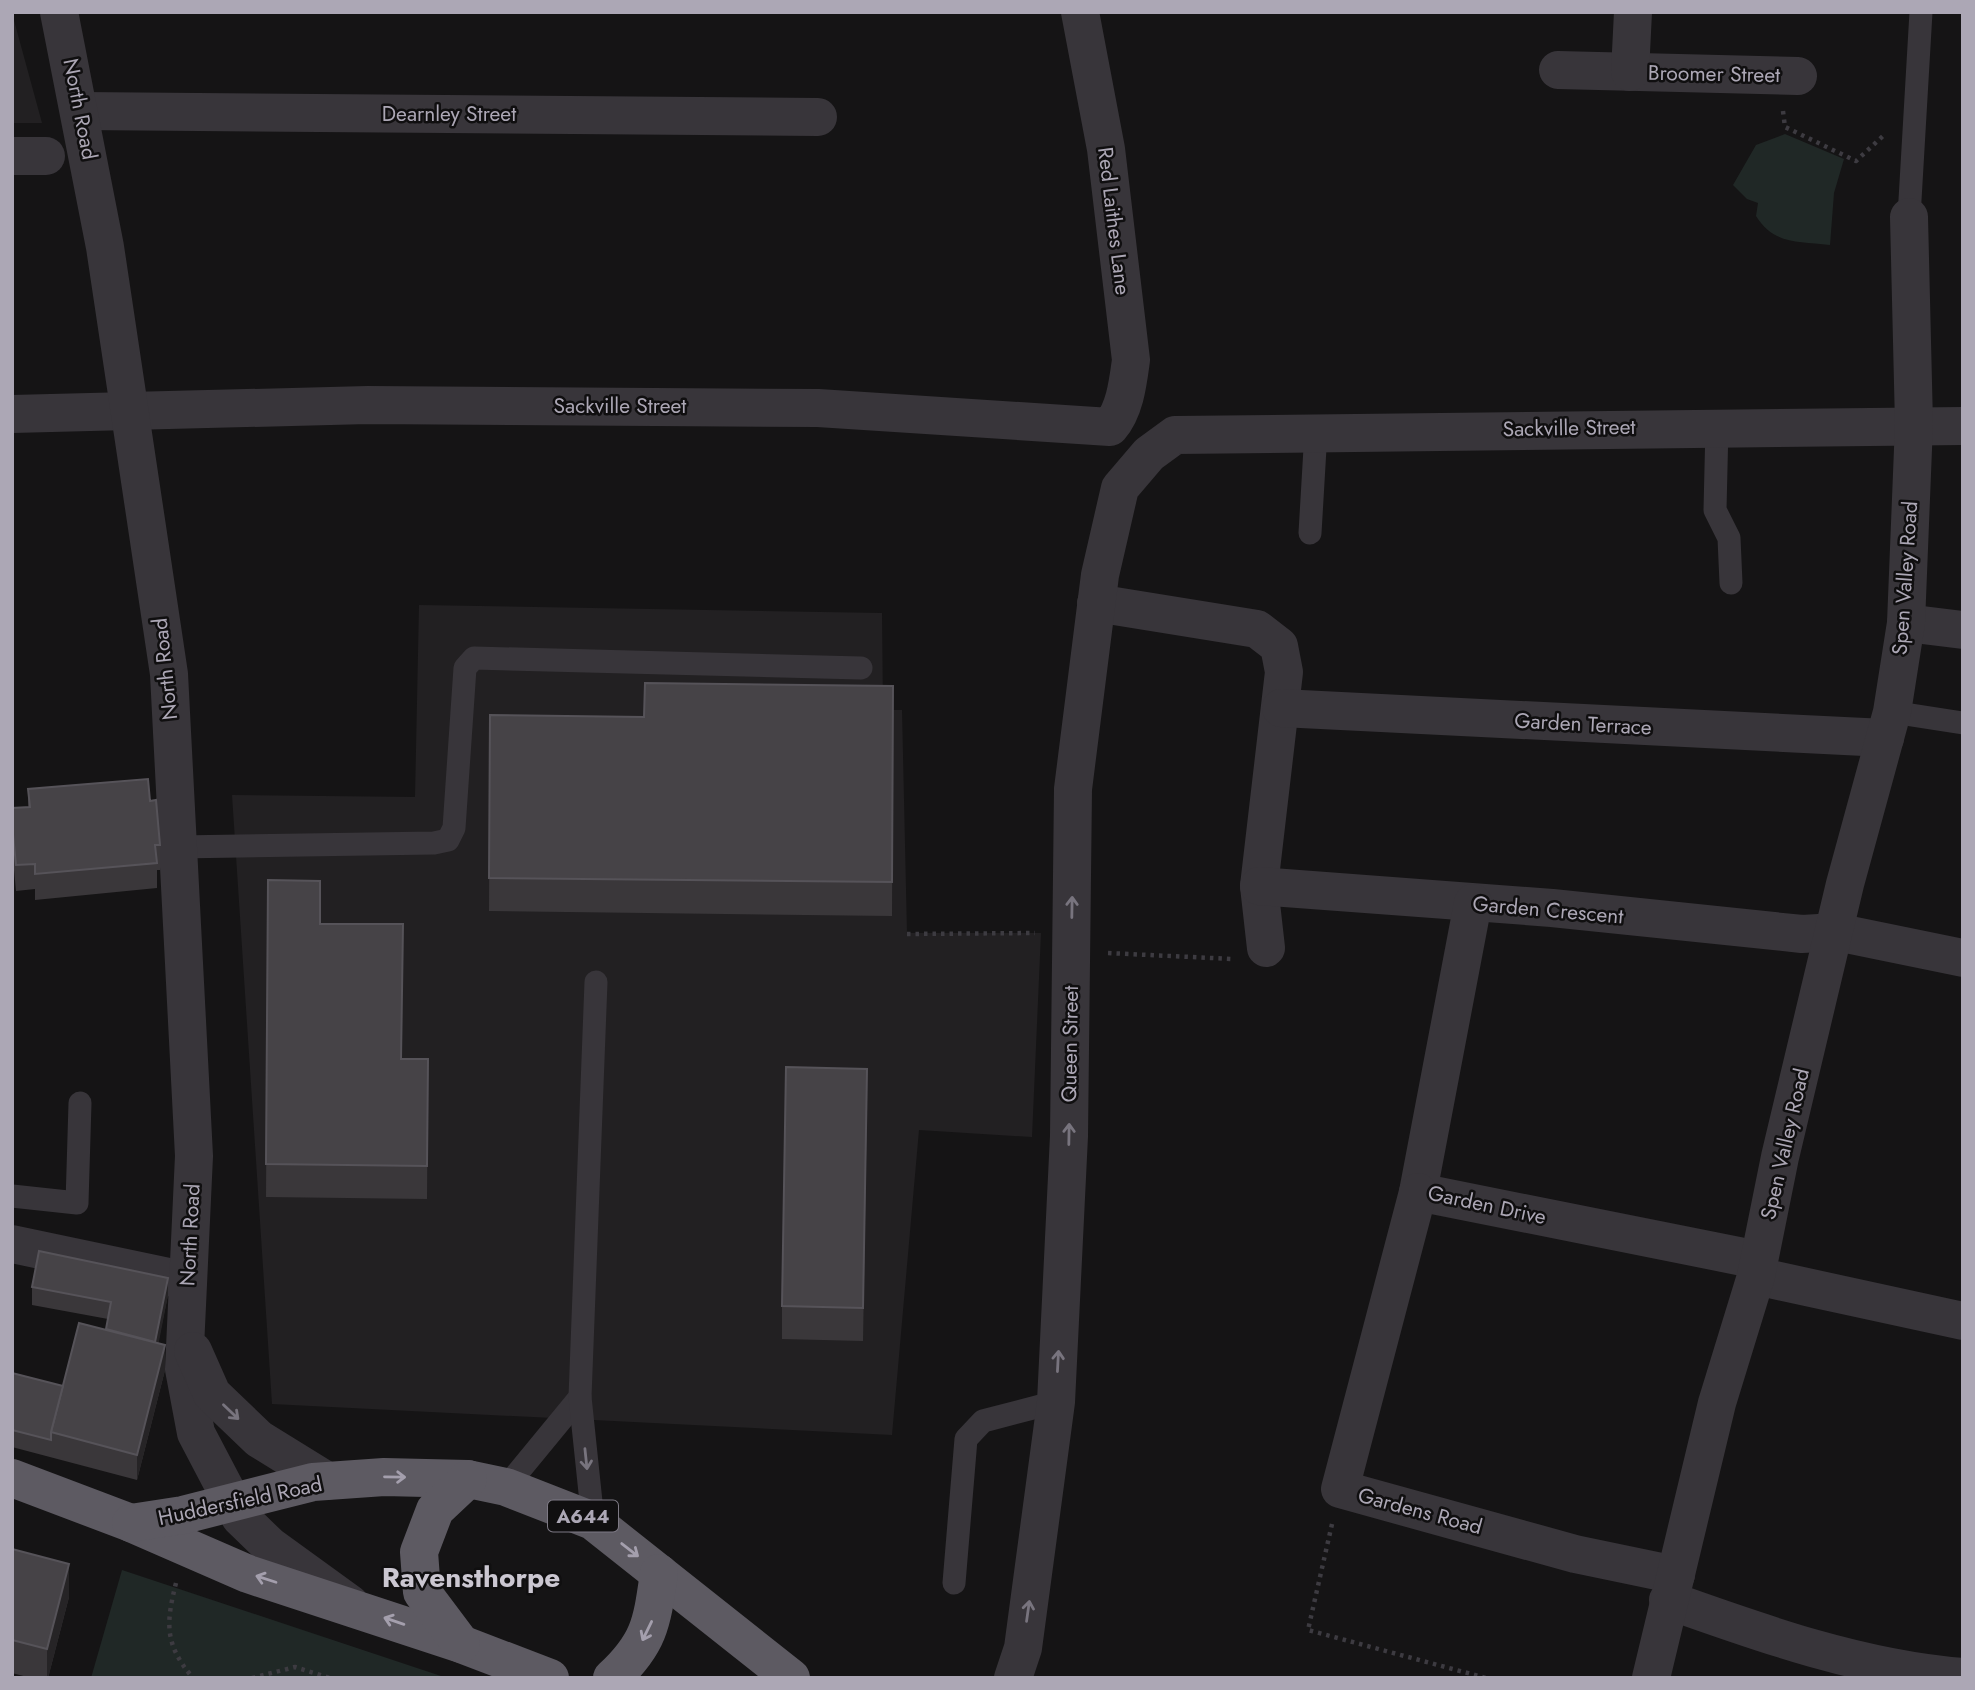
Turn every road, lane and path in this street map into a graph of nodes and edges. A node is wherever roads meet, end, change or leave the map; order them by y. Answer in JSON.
{"nodes":[{"id":1,"x":60,"y":12,"type":"edge"},
{"id":2,"x":1080,"y":12,"type":"edge"},
{"id":3,"x":1633,"y":12,"type":"edge"},
{"id":4,"x":1921,"y":12,"type":"edge"},
{"id":5,"x":1558,"y":70,"type":"dead end"},
{"id":6,"x":1630,"y":72,"type":"junction"},
{"id":7,"x":1791,"y":76,"type":"joint"},
{"id":8,"x":1916,"y":110,"type":"junction"},
{"id":9,"x":81,"y":111,"type":"junction"},
{"id":10,"x":818,"y":117,"type":"dead end"},
{"id":11,"x":1909,"y":217,"type":"joint"},
{"id":12,"x":129,"y":410,"type":"junction"},
{"id":13,"x":12,"y":414,"type":"edge"},
{"id":14,"x":1914,"y":424,"type":"junction"},
{"id":15,"x":1717,"y":426,"type":"junction"},
{"id":16,"x":1963,"y":426,"type":"edge"},
{"id":17,"x":1110,"y":427,"type":"joint"},
{"id":18,"x":1316,"y":431,"type":"junction"},
{"id":19,"x":1175,"y":435,"type":"joint"},
{"id":20,"x":1310,"y":533,"type":"dead end"},
{"id":21,"x":1731,"y":583,"type":"dead end"},
{"id":22,"x":1096,"y":603,"type":"junction"},
{"id":23,"x":1906,"y":623,"type":"junction"},
{"id":24,"x":1963,"y":630,"type":"edge"},
{"id":25,"x":861,"y":668,"type":"dead end"},
{"id":26,"x":1281,"y":708,"type":"junction"},
{"id":27,"x":1963,"y":723,"type":"edge"},
{"id":28,"x":1889,"y":725,"type":"junction"},
{"id":29,"x":178,"y":847,"type":"junction"},
{"id":30,"x":1259,"y":886,"type":"junction"},
{"id":31,"x":1473,"y":903,"type":"junction"},
{"id":32,"x":1836,"y":932,"type":"junction"},
{"id":33,"x":907,"y":934,"type":"dead end"},
{"id":34,"x":1266,"y":948,"type":"joint"},
{"id":35,"x":1071,"y":952,"type":"junction"},
{"id":36,"x":1963,"y":958,"type":"edge"},
{"id":37,"x":596,"y":982,"type":"dead end"},
{"id":38,"x":80,"y":1103,"type":"dead end"},
{"id":39,"x":1418,"y":1192,"type":"junction"},
{"id":40,"x":12,"y":1196,"type":"edge"},
{"id":41,"x":12,"y":1244,"type":"edge"},
{"id":42,"x":1757,"y":1268,"type":"junction"},
{"id":43,"x":188,"y":1281,"type":"junction"},
{"id":44,"x":1963,"y":1321,"type":"edge"},
{"id":45,"x":186,"y":1333,"type":"junction"},
{"id":46,"x":580,"y":1397,"type":"junction"},
{"id":47,"x":1056,"y":1402,"type":"junction"},
{"id":48,"x":12,"y":1478,"type":"edge"},
{"id":49,"x":468,"y":1479,"type":"junction"},
{"id":50,"x":327,"y":1481,"type":"junction"},
{"id":51,"x":506,"y":1487,"type":"junction"},
{"id":52,"x":1340,"y":1489,"type":"junction"},
{"id":53,"x":233,"y":1503,"type":"junction"},
{"id":54,"x":593,"y":1521,"type":"junction"},
{"id":55,"x":131,"y":1523,"type":"junction"},
{"id":56,"x":184,"y":1548,"type":"junction"},
{"id":57,"x":659,"y":1573,"type":"junction"},
{"id":58,"x":954,"y":1583,"type":"dead end"},
{"id":59,"x":1672,"y":1588,"type":"junction"},
{"id":60,"x":354,"y":1607,"type":"junction"},
{"id":61,"x":461,"y":1644,"type":"junction"},
{"id":62,"x":745,"y":1661,"type":"edge"},
{"id":63,"x":1963,"y":1677,"type":"edge"},
{"id":64,"x":193,"y":1678,"type":"edge"},
{"id":65,"x":252,"y":1678,"type":"edge"},
{"id":66,"x":330,"y":1678,"type":"edge"},
{"id":67,"x":550,"y":1678,"type":"edge"},
{"id":68,"x":612,"y":1678,"type":"edge"},
{"id":69,"x":791,"y":1678,"type":"edge"},
{"id":70,"x":1013,"y":1678,"type":"edge"},
{"id":71,"x":1486,"y":1678,"type":"edge"},
{"id":72,"x":1651,"y":1678,"type":"edge"}],
"edges":[{"from":1,"to":9,"type":"street","name":"North Road"},
{"from":2,"to":17,"type":"street","name":"Red Laithes Lane"},
{"from":3,"to":6,"type":"street","name":"Broomer Street"},
{"from":4,"to":8,"type":"lane"},
{"from":5,"to":6,"type":"street","name":"Broomer Street"},
{"from":6,"to":7,"type":"street","name":"Broomer Street"},
{"from":7,"to":8,"type":"path"},
{"from":8,"to":11,"type":"lane"},
{"from":9,"to":10,"type":"street","name":"Dearnley Street"},
{"from":9,"to":12,"type":"street","name":"North Road"},
{"from":11,"to":14,"type":"street","name":"Spen Valley Road"},
{"from":12,"to":13,"type":"street","name":"Sackville Street"},
{"from":12,"to":17,"type":"street","name":"Sackville Street"},
{"from":12,"to":29,"type":"street","name":"North Road"},
{"from":14,"to":15,"type":"street","name":"Sackville Street"},
{"from":14,"to":16,"type":"street","name":"Sackville Street"},
{"from":14,"to":23,"type":"street","name":"Spen Valley Road"},
{"from":15,"to":18,"type":"street","name":"Sackville Street"},
{"from":15,"to":21,"type":"lane"},
{"from":18,"to":19,"type":"street","name":"Sackville Street"},
{"from":18,"to":20,"type":"lane"},
{"from":19,"to":22,"type":"street","name":"Queen Street"},
{"from":22,"to":26,"type":"street"},
{"from":35,"to":22,"type":"street","name":"Queen Street","one_way":true},
{"from":23,"to":24,"type":"street"},
{"from":23,"to":28,"type":"street","name":"Spen Valley Road"},
{"from":25,"to":29,"type":"lane"},
{"from":26,"to":28,"type":"street","name":"Garden Terrace"},
{"from":26,"to":30,"type":"street"},
{"from":27,"to":28,"type":"lane","name":"Garden Terrace"},
{"from":28,"to":32,"type":"street","name":"Spen Valley Road"},
{"from":29,"to":43,"type":"street","name":"North Road"},
{"from":30,"to":31,"type":"street","name":"Garden Crescent"},
{"from":30,"to":34,"type":"street"},
{"from":31,"to":32,"type":"street","name":"Garden Crescent"},
{"from":31,"to":39,"type":"street","name":"Garden Drive"},
{"from":32,"to":36,"type":"street"},
{"from":32,"to":42,"type":"street","name":"Spen Valley Road"},
{"from":33,"to":35,"type":"path"},
{"from":34,"to":35,"type":"path"},
{"from":47,"to":35,"type":"street","name":"Queen Street","one_way":true},
{"from":37,"to":46,"type":"lane"},
{"from":38,"to":40,"type":"lane"},
{"from":39,"to":42,"type":"street","name":"Garden Drive"},
{"from":39,"to":52,"type":"street","name":"Gardens Road"},
{"from":41,"to":43,"type":"street"},
{"from":42,"to":44,"type":"street"},
{"from":42,"to":59,"type":"street","name":"Spen Valley Road"},
{"from":43,"to":45,"type":"street","name":"North Road"},
{"from":45,"to":50,"type":"street","name":"North Road","one_way":true},
{"from":45,"to":53,"type":"street","name":"North Road"},
{"from":46,"to":51,"type":"lane"},
{"from":46,"to":54,"type":"lane","one_way":true},
{"from":47,"to":58,"type":"lane"},
{"from":70,"to":47,"type":"street","name":"Queen Street","one_way":true},
{"from":48,"to":55,"type":"highway","name":"Huddersfield Road"},
{"from":50,"to":49,"type":"highway","name":"Huddersfield Road","number":"A644","one_way":true},
{"from":49,"to":51,"type":"highway","name":"Huddersfield Road","number":"A644"},
{"from":49,"to":61,"type":"highway"},
{"from":50,"to":53,"type":"highway","name":"Huddersfield Road","number":"A644"},
{"from":51,"to":54,"type":"highway","name":"Huddersfield Road","number":"A644"},
{"from":52,"to":59,"type":"street","name":"Gardens Road"},
{"from":52,"to":71,"type":"path"},
{"from":53,"to":55,"type":"highway","name":"Huddersfield Road","number":"A644"},
{"from":53,"to":60,"type":"street","name":"North Road"},
{"from":54,"to":57,"type":"highway","name":"Huddersfield Road","number":"A644","one_way":true},
{"from":55,"to":56,"type":"highway","name":"Huddersfield Road"},
{"from":60,"to":56,"type":"highway","name":"Huddersfield Road","one_way":true},
{"from":56,"to":64,"type":"path"},
{"from":57,"to":62,"type":"highway","name":"Huddersfield Road","number":"A644"},
{"from":57,"to":68,"type":"highway","one_way":true},
{"from":59,"to":63,"type":"street"},
{"from":59,"to":72,"type":"street","name":"Spen Valley Road"},
{"from":61,"to":60,"type":"highway","name":"Huddersfield Road","one_way":true},
{"from":61,"to":67,"type":"highway","name":"Huddersfield Road"},
{"from":62,"to":69,"type":"highway","name":"Huddersfield Road","number":"A644"},
{"from":65,"to":66,"type":"path"}]}
